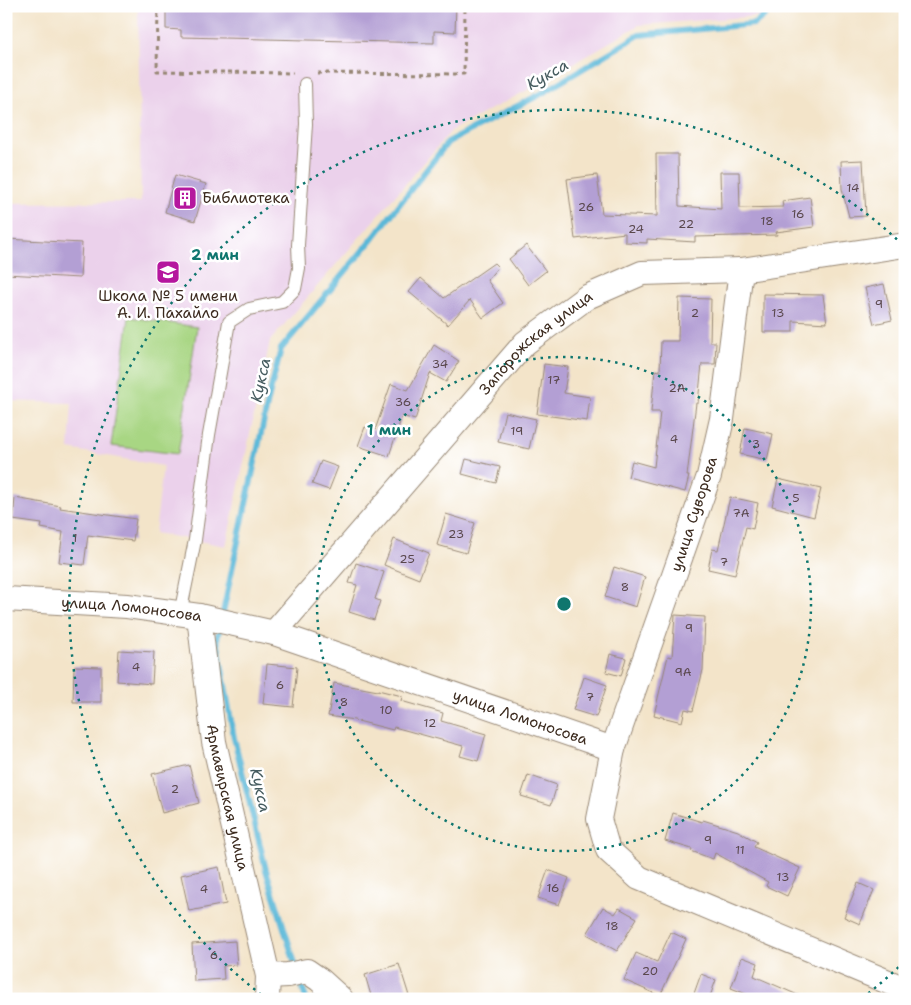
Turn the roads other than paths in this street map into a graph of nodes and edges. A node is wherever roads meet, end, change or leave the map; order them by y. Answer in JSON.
{"nodes":[{"id":1,"x":305,"y":84,"type":"dead end"},
{"id":2,"x":905,"y":245,"type":"edge"},
{"id":3,"x":741,"y":270,"type":"junction"},
{"id":4,"x":6,"y":599,"type":"edge"},
{"id":5,"x":206,"y":618,"type":"junction"},
{"id":6,"x":274,"y":633,"type":"junction"},
{"id":7,"x":613,"y":750,"type":"junction"},
{"id":8,"x":283,"y":980,"type":"edge"},
{"id":9,"x":905,"y":989,"type":"edge"},
{"id":10,"x":340,"y":999,"type":"edge"}],
"edges":[{"from":1,"to":5,"type":"lane"},
{"from":2,"to":3,"type":"street","name":"Запорожская улица"},
{"from":3,"to":6,"type":"street","name":"Запорожская улица"},
{"from":3,"to":7,"type":"street","name":"улица Суворова"},
{"from":4,"to":5,"type":"street","name":"улица Ломоносова"},
{"from":5,"to":6,"type":"street","name":"улица Ломоносова"},
{"from":5,"to":8,"type":"street","name":"Армавирская улица"},
{"from":6,"to":7,"type":"street","name":"улица Ломоносова"},
{"from":7,"to":9,"type":"street"},
{"from":8,"to":10,"type":"street","name":"Армавирская улица"}]}
